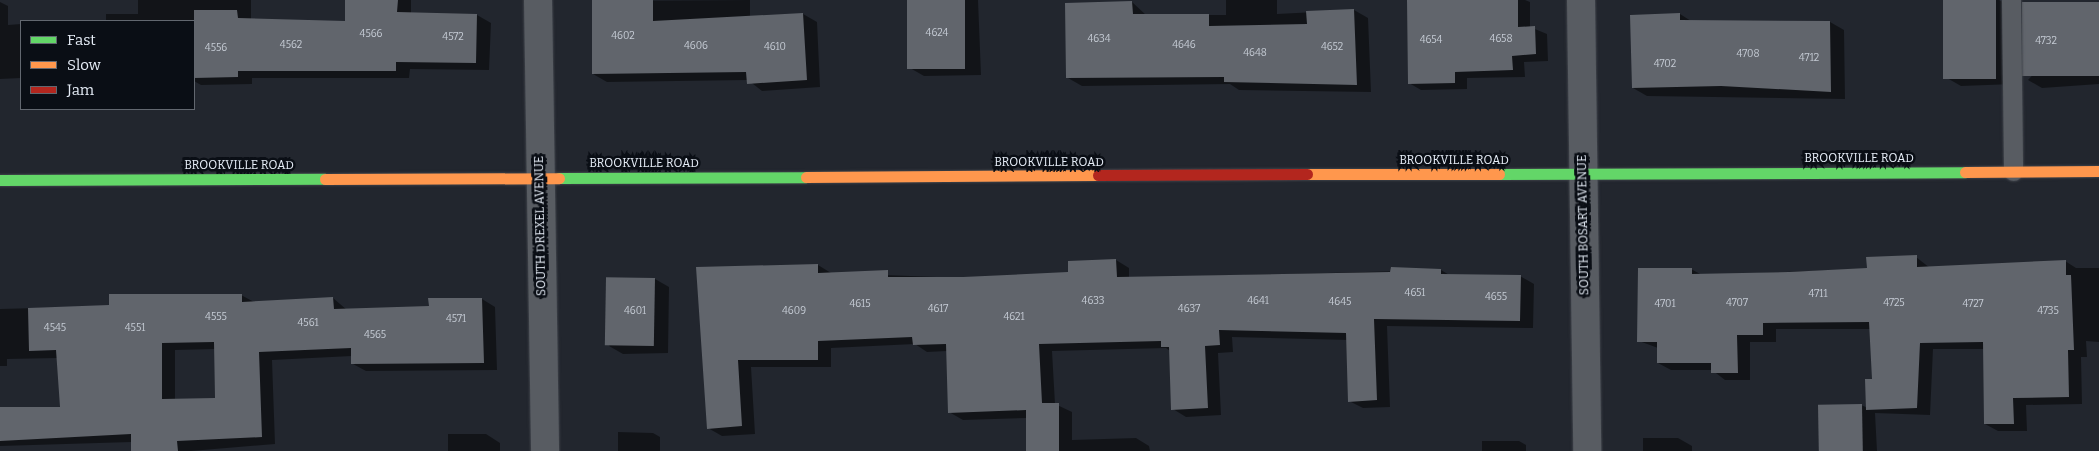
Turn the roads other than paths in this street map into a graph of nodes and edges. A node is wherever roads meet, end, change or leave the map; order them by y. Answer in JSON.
{"nodes":[{"id":1,"x":538,"y":0,"type":"edge"},
{"id":2,"x":1581,"y":0,"type":"edge"},
{"id":3,"x":2011,"y":0,"type":"edge"},
{"id":4,"x":2099,"y":171,"type":"edge"},
{"id":5,"x":2013,"y":172,"type":"junction"},
{"id":6,"x":1583,"y":174,"type":"junction"},
{"id":7,"x":540,"y":178,"type":"junction"},
{"id":8,"x":0,"y":180,"type":"edge"},
{"id":9,"x":545,"y":451,"type":"edge"},
{"id":10,"x":1587,"y":451,"type":"edge"}],
"edges":[{"from":1,"to":7,"type":"street","name":"SOUTH DREXEL AVENUE"},
{"from":2,"to":6,"type":"street","name":"SOUTH BOSART AVENUE"},
{"from":3,"to":5,"type":"lane"},
{"from":4,"to":5,"type":"street","name":"BROOKVILLE ROAD"},
{"from":5,"to":6,"type":"street","name":"BROOKVILLE ROAD"},
{"from":6,"to":7,"type":"street","name":"BROOKVILLE ROAD"},
{"from":6,"to":10,"type":"street","name":"SOUTH BOSART AVENUE"},
{"from":7,"to":8,"type":"street","name":"BROOKVILLE ROAD"},
{"from":7,"to":9,"type":"street","name":"SOUTH DREXEL AVENUE"}]}
